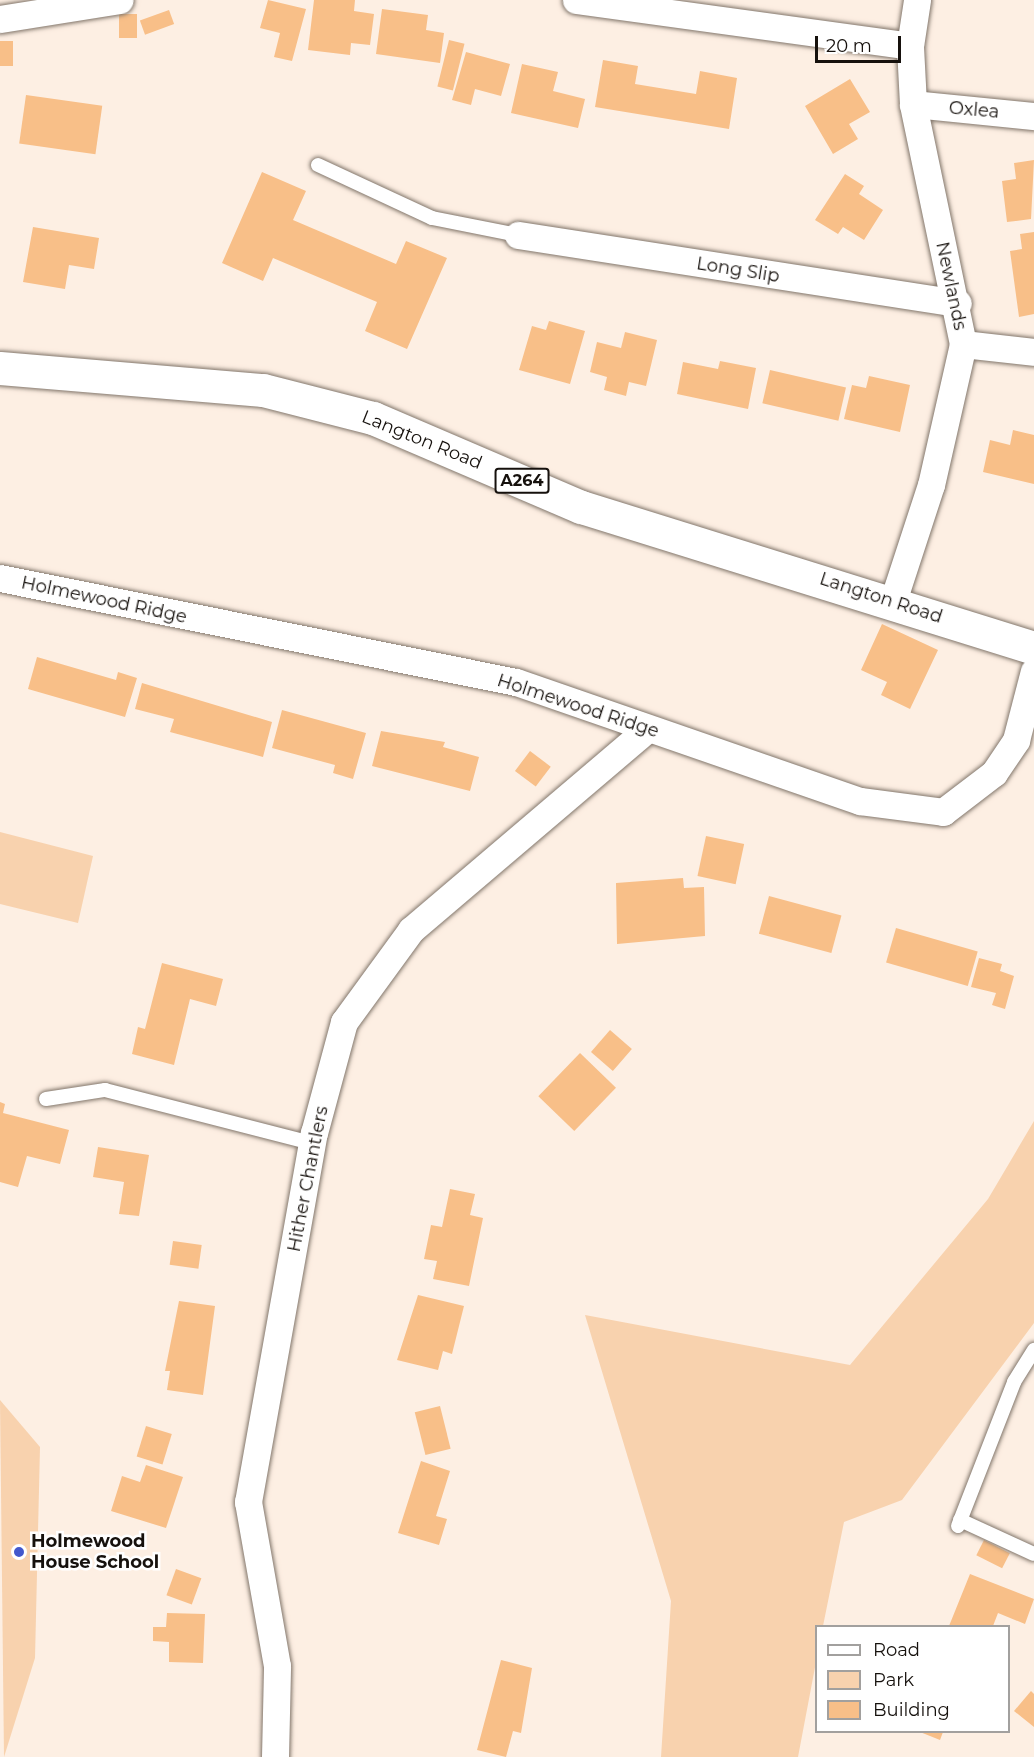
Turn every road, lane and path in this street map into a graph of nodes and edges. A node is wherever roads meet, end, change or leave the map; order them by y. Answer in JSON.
{"nodes":[{"id":1,"x":120,"y":0,"type":"edge"},
{"id":2,"x":576,"y":0,"type":"edge"},
{"id":3,"x":917,"y":0,"type":"edge"},
{"id":4,"x":0,"y":20,"type":"edge"},
{"id":5,"x":910,"y":46,"type":"junction"},
{"id":6,"x":913,"y":104,"type":"junction"},
{"id":7,"x":1034,"y":116,"type":"edge"},
{"id":8,"x":318,"y":165,"type":"dead end"},
{"id":9,"x":518,"y":235,"type":"joint"},
{"id":10,"x":958,"y":303,"type":"junction"},
{"id":11,"x":963,"y":344,"type":"junction"},
{"id":12,"x":1034,"y":352,"type":"edge"},
{"id":13,"x":0,"y":369,"type":"edge"},
{"id":14,"x":0,"y":578,"type":"edge"},
{"id":15,"x":893,"y":601,"type":"junction"},
{"id":16,"x":1034,"y":648,"type":"edge"},
{"id":17,"x":1034,"y":671,"type":"edge"},
{"id":18,"x":648,"y":728,"type":"junction"},
{"id":19,"x":46,"y":1099,"type":"dead end"},
{"id":20,"x":312,"y":1143,"type":"junction"},
{"id":21,"x":1034,"y":1350,"type":"edge"},
{"id":22,"x":1034,"y":1554,"type":"edge"},
{"id":23,"x":275,"y":1757,"type":"edge"}],
"edges":[{"from":1,"to":4,"type":"street"},
{"from":2,"to":5,"type":"street"},
{"from":3,"to":5,"type":"street","name":"Newlands"},
{"from":5,"to":6,"type":"street","name":"Newlands"},
{"from":6,"to":7,"type":"street","name":"Oxlea"},
{"from":6,"to":10,"type":"street","name":"Newlands"},
{"from":8,"to":9,"type":"lane"},
{"from":9,"to":10,"type":"street","name":"Long Slip"},
{"from":10,"to":11,"type":"street","name":"Newlands"},
{"from":11,"to":12,"type":"street"},
{"from":11,"to":15,"type":"street","name":"Newlands"},
{"from":13,"to":15,"type":"main road","name":"Langton Road","number":"A264"},
{"from":14,"to":18,"type":"street","name":"Holmewood Ridge"},
{"from":15,"to":16,"type":"main road","name":"Langton Road","number":"A264"},
{"from":17,"to":18,"type":"street","name":"Holmewood Ridge"},
{"from":18,"to":20,"type":"street","name":"Hither Chantlers"},
{"from":19,"to":20,"type":"lane"},
{"from":20,"to":23,"type":"street","name":"Hither Chantlers"},
{"from":21,"to":22,"type":"lane"}]}
